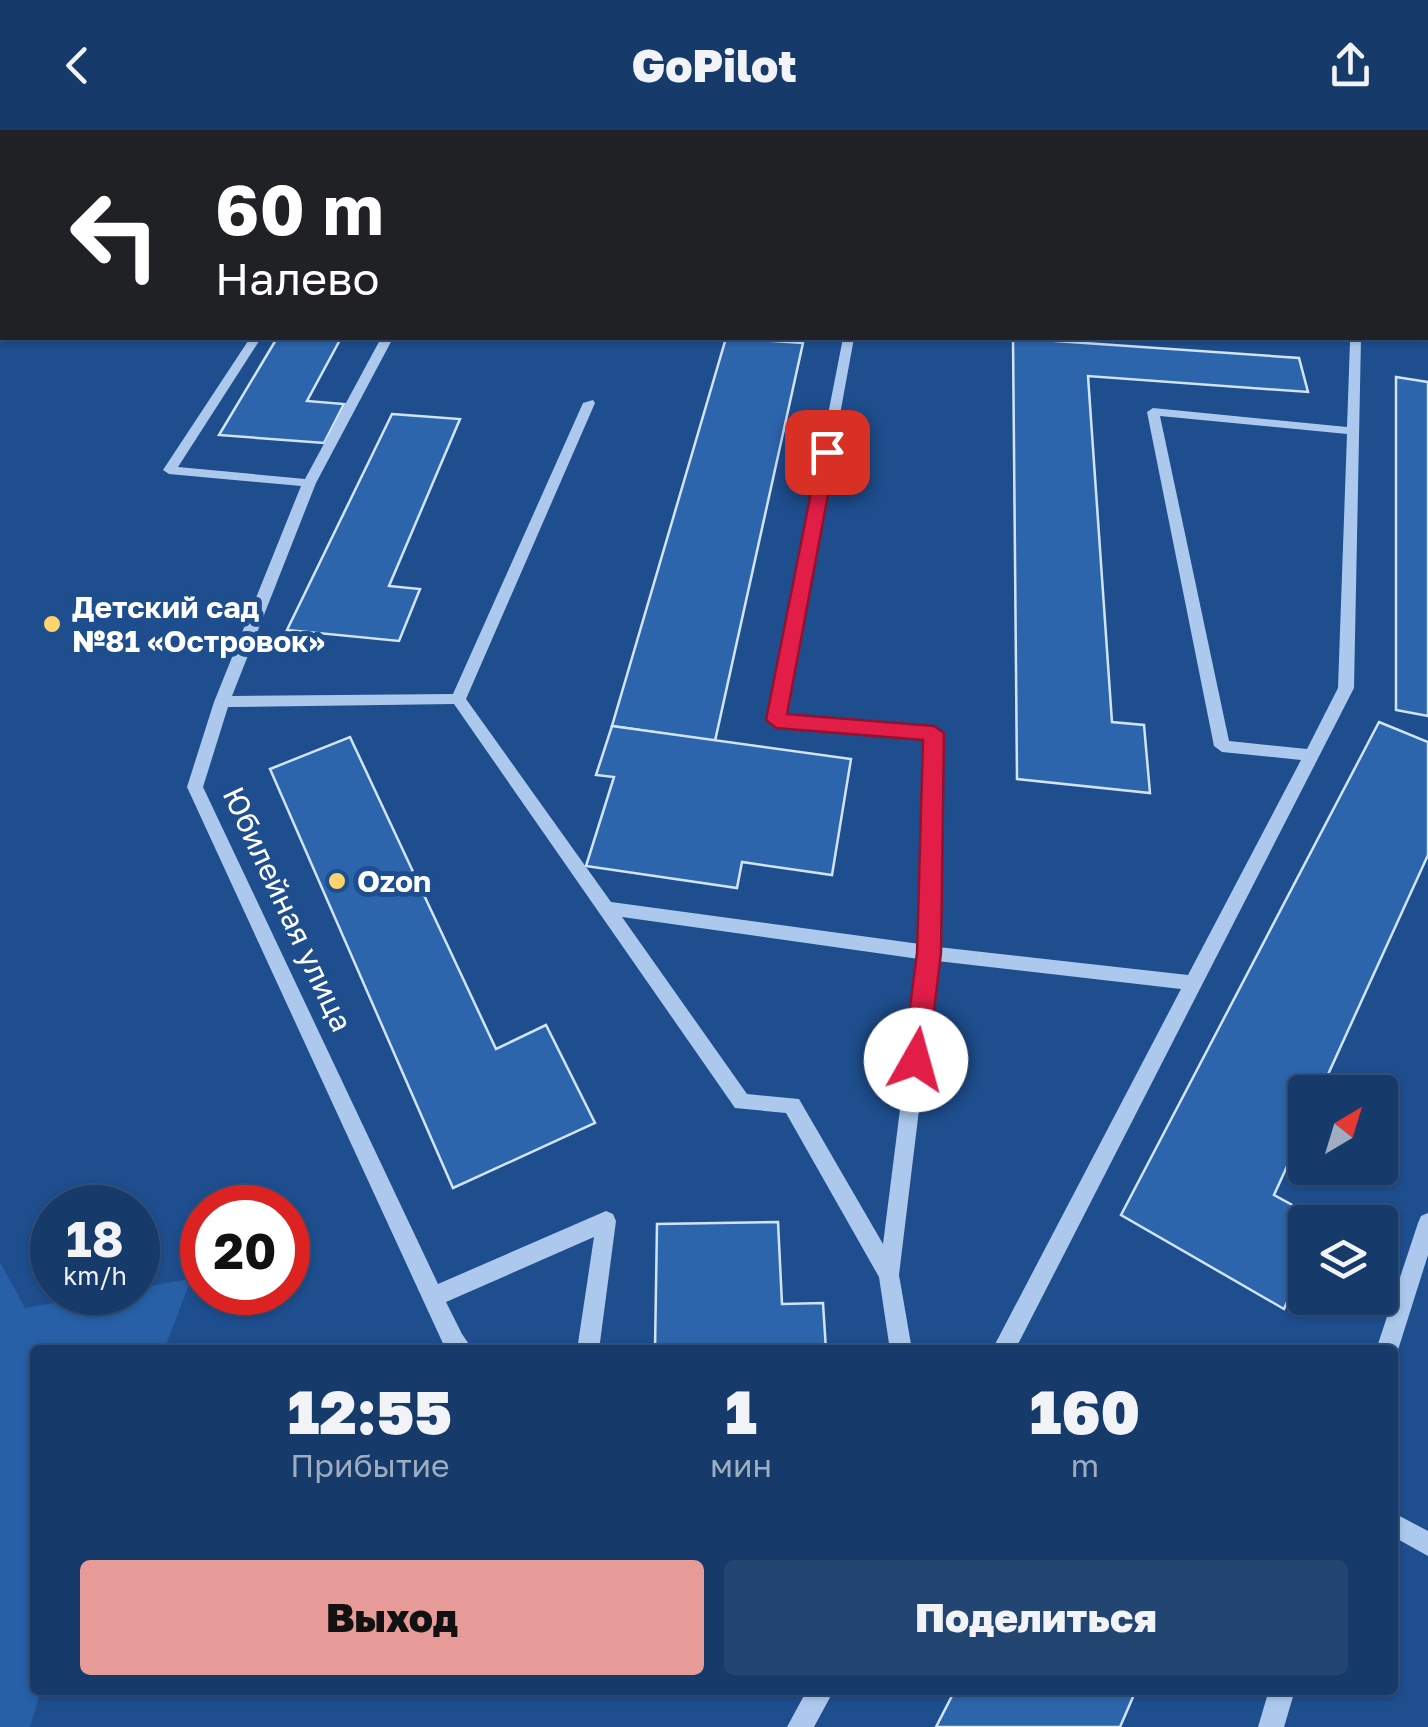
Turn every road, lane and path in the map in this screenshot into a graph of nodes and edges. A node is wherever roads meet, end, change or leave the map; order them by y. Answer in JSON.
{"nodes":[{"id":1,"x":254,"y":340,"type":"edge"},
{"id":2,"x":387,"y":340,"type":"edge"},
{"id":3,"x":850,"y":340,"type":"edge"},
{"id":4,"x":1356,"y":340,"type":"edge"},
{"id":5,"x":589,"y":404,"type":"dead end"},
{"id":6,"x":1352,"y":431,"type":"junction"},
{"id":7,"x":309,"y":484,"type":"junction"},
{"id":8,"x":458,"y":699,"type":"junction"},
{"id":9,"x":222,"y":702,"type":"junction"},
{"id":10,"x":1311,"y":755,"type":"junction"},
{"id":11,"x":605,"y":908,"type":"junction"},
{"id":12,"x":929,"y":953,"type":"junction"},
{"id":13,"x":1193,"y":984,"type":"junction"},
{"id":14,"x":1428,"y":1223,"type":"edge"},
{"id":15,"x":889,"y":1275,"type":"junction"},
{"id":16,"x":433,"y":1297,"type":"junction"},
{"id":17,"x":457,"y":1345,"type":"edge"},
{"id":18,"x":589,"y":1345,"type":"edge"},
{"id":19,"x":900,"y":1345,"type":"edge"},
{"id":20,"x":1006,"y":1345,"type":"edge"},
{"id":21,"x":1389,"y":1345,"type":"edge"},
{"id":22,"x":1398,"y":1526,"type":"edge"},
{"id":23,"x":1428,"y":1544,"type":"edge"},
{"id":24,"x":818,"y":1695,"type":"edge"},
{"id":25,"x":1281,"y":1695,"type":"edge"},
{"id":26,"x":800,"y":1727,"type":"edge"},
{"id":27,"x":1271,"y":1727,"type":"edge"}],
"edges":[{"from":1,"to":7,"type":"street"},
{"from":2,"to":7,"type":"street","name":"Юбилейная улица"},
{"from":3,"to":12,"type":"street"},
{"from":4,"to":6,"type":"street"},
{"from":5,"to":8,"type":"street"},
{"from":6,"to":10,"type":"street"},
{"from":6,"to":10,"type":"street"},
{"from":7,"to":9,"type":"street","name":"Юбилейная улица"},
{"from":8,"to":9,"type":"street"},
{"from":8,"to":11,"type":"street"},
{"from":9,"to":16,"type":"street","name":"Юбилейная улица"},
{"from":10,"to":13,"type":"street"},
{"from":11,"to":12,"type":"street"},
{"from":11,"to":15,"type":"street"},
{"from":12,"to":13,"type":"street"},
{"from":12,"to":15,"type":"street"},
{"from":13,"to":20,"type":"street"},
{"from":14,"to":21,"type":"street"},
{"from":15,"to":19,"type":"street"},
{"from":16,"to":17,"type":"street","name":"Юбилейная улица"},
{"from":16,"to":18,"type":"street"},
{"from":22,"to":23,"type":"street"},
{"from":24,"to":26,"type":"street"},
{"from":25,"to":27,"type":"street"}]}
